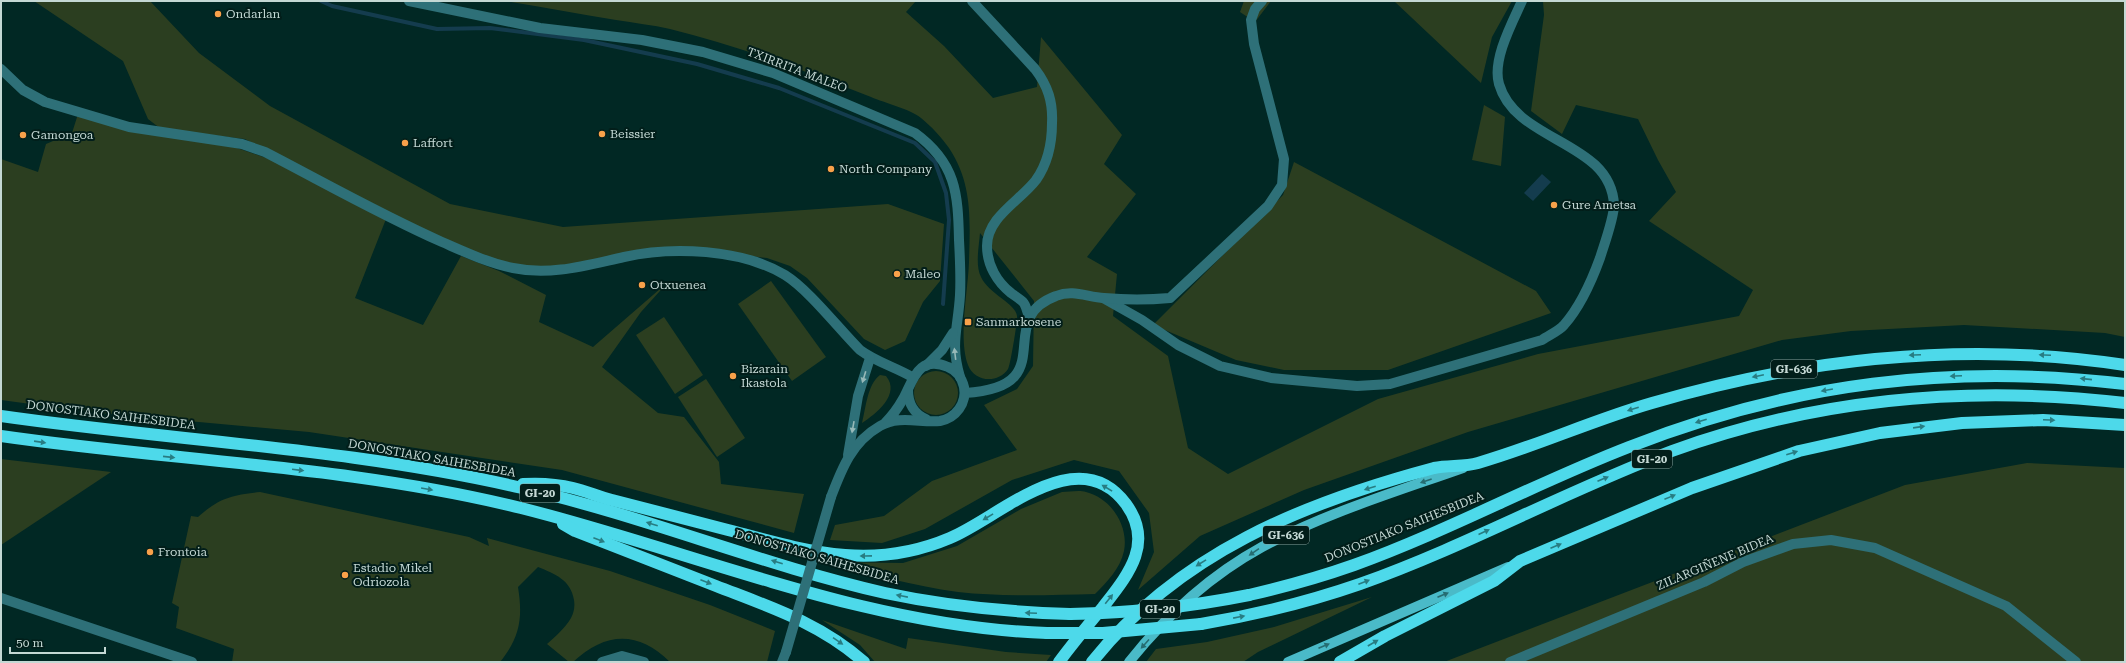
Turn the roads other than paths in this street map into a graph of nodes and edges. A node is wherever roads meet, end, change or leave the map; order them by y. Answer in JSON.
{"nodes":[{"id":1,"x":409,"y":1,"type":"edge"},
{"id":2,"x":972,"y":1,"type":"edge"},
{"id":3,"x":1262,"y":1,"type":"edge"},
{"id":4,"x":1522,"y":1,"type":"edge"},
{"id":5,"x":1,"y":69,"type":"edge"},
{"id":6,"x":1103,"y":298,"type":"junction"},
{"id":7,"x":1029,"y":316,"type":"junction"},
{"id":8,"x":954,"y":331,"type":"junction"},
{"id":9,"x":870,"y":358,"type":"junction"},
{"id":10,"x":2125,"y":365,"type":"edge"},
{"id":11,"x":926,"y":366,"type":"junction"},
{"id":12,"x":960,"y":377,"type":"junction"},
{"id":13,"x":910,"y":381,"type":"junction"},
{"id":14,"x":2125,"y":384,"type":"edge"},
{"id":15,"x":964,"y":393,"type":"junction"},
{"id":16,"x":2125,"y":403,"type":"edge"},
{"id":17,"x":1,"y":416,"type":"edge"},
{"id":18,"x":930,"y":420,"type":"junction"},
{"id":19,"x":885,"y":424,"type":"junction"},
{"id":20,"x":2125,"y":425,"type":"edge"},
{"id":21,"x":1,"y":436,"type":"edge"},
{"id":22,"x":847,"y":458,"type":"junction"},
{"id":23,"x":1476,"y":463,"type":"junction"},
{"id":24,"x":508,"y":485,"type":"junction"},
{"id":25,"x":552,"y":516,"type":"junction"},
{"id":26,"x":1520,"y":561,"type":"junction"},
{"id":27,"x":1,"y":598,"type":"edge"},
{"id":28,"x":192,"y":662,"type":"edge"},
{"id":29,"x":602,"y":662,"type":"edge"},
{"id":30,"x":644,"y":662,"type":"edge"},
{"id":31,"x":782,"y":662,"type":"edge"},
{"id":32,"x":864,"y":662,"type":"edge"},
{"id":33,"x":1059,"y":662,"type":"edge"},
{"id":34,"x":1092,"y":662,"type":"edge"},
{"id":35,"x":1129,"y":662,"type":"edge"},
{"id":36,"x":1288,"y":662,"type":"edge"},
{"id":37,"x":1340,"y":662,"type":"edge"},
{"id":38,"x":1510,"y":662,"type":"edge"},
{"id":39,"x":2076,"y":662,"type":"edge"}],
"edges":[{"from":1,"to":8,"type":"street","name":"TXIRRITA MALEO"},
{"from":2,"to":7,"type":"street"},
{"from":3,"to":6,"type":"street"},
{"from":4,"to":6,"type":"street"},
{"from":5,"to":9,"type":"street"},
{"from":6,"to":7,"type":"street"},
{"from":7,"to":15,"type":"street"},
{"from":8,"to":11,"type":"street"},
{"from":12,"to":8,"type":"street","name":"TXIRRITA MALEO","one_way":true},
{"from":9,"to":13,"type":"street"},
{"from":9,"to":22,"type":"street","one_way":true},
{"from":10,"to":23,"type":"highway","number":"GI-636","one_way":true},
{"from":11,"to":12,"type":"street"},
{"from":11,"to":13,"type":"street"},
{"from":12,"to":15,"type":"street"},
{"from":13,"to":18,"type":"street"},
{"from":13,"to":19,"type":"street"},
{"from":14,"to":24,"type":"highway","name":"DONOSTIAKO SAIHESBIDEA","number":"GI-20","one_way":true,"bridge":true},
{"from":15,"to":18,"type":"street"},
{"from":25,"to":16,"type":"highway","number":"GI-20","one_way":true,"bridge":true},
{"from":17,"to":24,"type":"highway","name":"DONOSTIAKO SAIHESBIDEA","number":"GI-20"},
{"from":18,"to":19,"type":"street"},
{"from":19,"to":22,"type":"street"},
{"from":26,"to":20,"type":"highway","one_way":true},
{"from":21,"to":25,"type":"highway","number":"GI-20","one_way":true},
{"from":22,"to":31,"type":"street","bridge":true},
{"from":23,"to":34,"type":"highway","one_way":true},
{"from":23,"to":35,"type":"main road","number":"GI-636","one_way":true},
{"from":33,"to":24,"type":"highway","one_way":true},
{"from":25,"to":32,"type":"highway","one_way":true},
{"from":36,"to":26,"type":"main road","one_way":true},
{"from":37,"to":26,"type":"highway","one_way":true},
{"from":27,"to":28,"type":"street"},
{"from":29,"to":30,"type":"street"},
{"from":38,"to":39,"type":"street","name":"ZILARGIÑENE BIDEA"}]}
